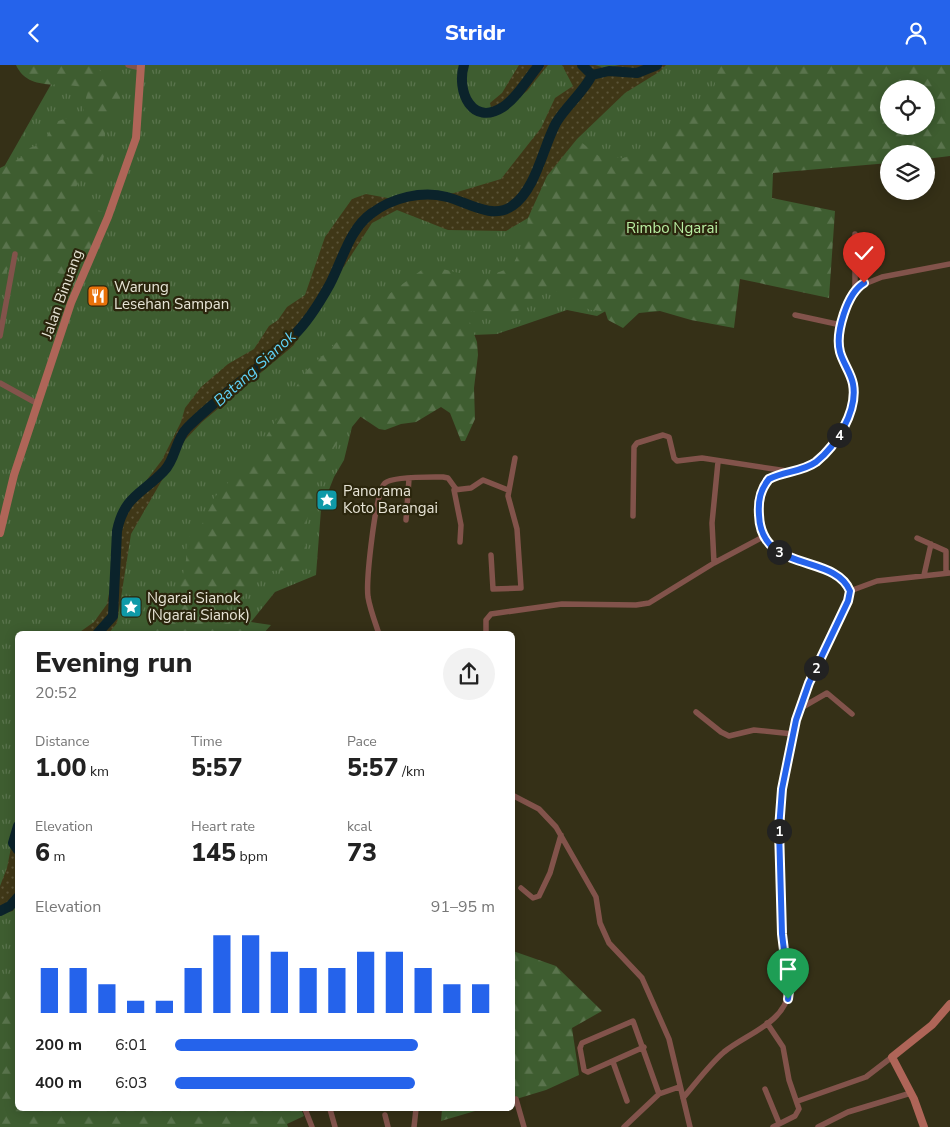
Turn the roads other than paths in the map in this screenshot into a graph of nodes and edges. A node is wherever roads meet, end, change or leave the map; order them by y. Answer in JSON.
{"nodes":[{"id":1,"x":128,"y":65,"type":"edge"},
{"id":2,"x":141,"y":66,"type":"edge"},
{"id":3,"x":855,"y":234,"type":"dead end"},
{"id":4,"x":15,"y":254,"type":"dead end"},
{"id":5,"x":950,"y":264,"type":"edge"},
{"id":6,"x":855,"y":291,"type":"junction"},
{"id":7,"x":796,"y":315,"type":"dead end"},
{"id":8,"x":1,"y":316,"type":"edge"},
{"id":9,"x":841,"y":325,"type":"junction"},
{"id":10,"x":0,"y":336,"type":"edge"},
{"id":11,"x":0,"y":383,"type":"edge"},
{"id":12,"x":38,"y":404,"type":"junction"},
{"id":13,"x":515,"y":458,"type":"dead end"},
{"id":14,"x":718,"y":461,"type":"junction"},
{"id":15,"x":794,"y":471,"type":"junction"},
{"id":16,"x":409,"y":479,"type":"junction"},
{"id":17,"x":456,"y":489,"type":"junction"},
{"id":18,"x":508,"y":490,"type":"junction"},
{"id":19,"x":3,"y":510,"type":"edge"},
{"id":20,"x":634,"y":516,"type":"dead end"},
{"id":21,"x":406,"y":519,"type":"dead end"},
{"id":22,"x":0,"y":533,"type":"edge"},
{"id":23,"x":763,"y":537,"type":"junction"},
{"id":24,"x":917,"y":539,"type":"dead end"},
{"id":25,"x":460,"y":542,"type":"dead end"},
{"id":26,"x":930,"y":544,"type":"junction"},
{"id":27,"x":491,"y":555,"type":"dead end"},
{"id":28,"x":714,"y":563,"type":"junction"},
{"id":29,"x":948,"y":573,"type":"edge"},
{"id":30,"x":924,"y":575,"type":"junction"},
{"id":31,"x":850,"y":591,"type":"junction"},
{"id":32,"x":378,"y":631,"type":"edge"},
{"id":33,"x":486,"y":631,"type":"edge"},
{"id":34,"x":801,"y":709,"type":"junction"},
{"id":35,"x":696,"y":712,"type":"dead end"},
{"id":36,"x":852,"y":714,"type":"dead end"},
{"id":37,"x":793,"y":734,"type":"junction"},
{"id":38,"x":515,"y":797,"type":"edge"},
{"id":39,"x":561,"y":835,"type":"junction"},
{"id":40,"x":521,"y":888,"type":"dead end"},
{"id":41,"x":950,"y":1003,"type":"edge"},
{"id":42,"x":767,"y":1023,"type":"junction"},
{"id":43,"x":644,"y":1047,"type":"junction"},
{"id":44,"x":892,"y":1057,"type":"junction"},
{"id":45,"x":613,"y":1062,"type":"junction"},
{"id":46,"x":679,"y":1087,"type":"junction"},
{"id":47,"x":764,"y":1089,"type":"dead end"},
{"id":48,"x":911,"y":1093,"type":"junction"},
{"id":49,"x":659,"y":1094,"type":"junction"},
{"id":50,"x":683,"y":1098,"type":"junction"},
{"id":51,"x":516,"y":1099,"type":"dead end"},
{"id":52,"x":627,"y":1101,"type":"dead end"},
{"id":53,"x":798,"y":1101,"type":"junction"},
{"id":54,"x":306,"y":1111,"type":"edge"},
{"id":55,"x":331,"y":1111,"type":"edge"},
{"id":56,"x":416,"y":1111,"type":"edge"},
{"id":57,"x":385,"y":1115,"type":"dead end"},
{"id":58,"x":779,"y":1123,"type":"junction"},
{"id":59,"x":312,"y":1127,"type":"edge"},
{"id":60,"x":336,"y":1127,"type":"edge"},
{"id":61,"x":388,"y":1127,"type":"edge"},
{"id":62,"x":414,"y":1127,"type":"edge"},
{"id":63,"x":524,"y":1127,"type":"edge"},
{"id":64,"x":624,"y":1127,"type":"edge"},
{"id":65,"x":690,"y":1127,"type":"edge"},
{"id":66,"x":773,"y":1127,"type":"edge"},
{"id":67,"x":818,"y":1127,"type":"edge"},
{"id":68,"x":924,"y":1127,"type":"edge"}],
"edges":[{"from":1,"to":2,"type":"street"},
{"from":2,"to":12,"type":"main road","name":"Jalan Binuang"},
{"from":3,"to":6,"type":"street"},
{"from":4,"to":8,"type":"street"},
{"from":5,"to":6,"type":"street"},
{"from":6,"to":9,"type":"street"},
{"from":7,"to":9,"type":"street"},
{"from":8,"to":10,"type":"street"},
{"from":9,"to":15,"type":"street"},
{"from":11,"to":12,"type":"street"},
{"from":12,"to":19,"type":"main road","name":"Jalan Binuang"},
{"from":13,"to":18,"type":"street"},
{"from":14,"to":15,"type":"street"},
{"from":14,"to":20,"type":"street"},
{"from":14,"to":28,"type":"street"},
{"from":15,"to":23,"type":"street"},
{"from":16,"to":17,"type":"street"},
{"from":16,"to":21,"type":"street"},
{"from":16,"to":32,"type":"street"},
{"from":17,"to":18,"type":"street"},
{"from":17,"to":25,"type":"street"},
{"from":18,"to":27,"type":"street"},
{"from":19,"to":22,"type":"main road","name":"Jalan Binuang"},
{"from":23,"to":28,"type":"street"},
{"from":23,"to":31,"type":"street"},
{"from":24,"to":26,"type":"street"},
{"from":26,"to":29,"type":"street"},
{"from":26,"to":30,"type":"street"},
{"from":28,"to":33,"type":"street"},
{"from":29,"to":30,"type":"street"},
{"from":30,"to":31,"type":"street"},
{"from":31,"to":34,"type":"street"},
{"from":34,"to":36,"type":"street"},
{"from":34,"to":37,"type":"street"},
{"from":35,"to":37,"type":"street"},
{"from":37,"to":42,"type":"street"},
{"from":38,"to":39,"type":"street"},
{"from":39,"to":40,"type":"street"},
{"from":39,"to":46,"type":"street"},
{"from":41,"to":44,"type":"main road"},
{"from":42,"to":50,"type":"street"},
{"from":42,"to":53,"type":"street"},
{"from":43,"to":45,"type":"street"},
{"from":43,"to":45,"type":"street"},
{"from":43,"to":49,"type":"street"},
{"from":44,"to":48,"type":"main road"},
{"from":44,"to":53,"type":"street"},
{"from":45,"to":52,"type":"street"},
{"from":46,"to":49,"type":"street"},
{"from":46,"to":50,"type":"street"},
{"from":47,"to":58,"type":"street"},
{"from":48,"to":67,"type":"street"},
{"from":48,"to":68,"type":"main road"},
{"from":49,"to":64,"type":"street"},
{"from":50,"to":65,"type":"street"},
{"from":51,"to":63,"type":"street"},
{"from":53,"to":58,"type":"street"},
{"from":54,"to":59,"type":"street"},
{"from":55,"to":60,"type":"street"},
{"from":56,"to":62,"type":"street"},
{"from":57,"to":61,"type":"street"},
{"from":58,"to":66,"type":"street"}]}
